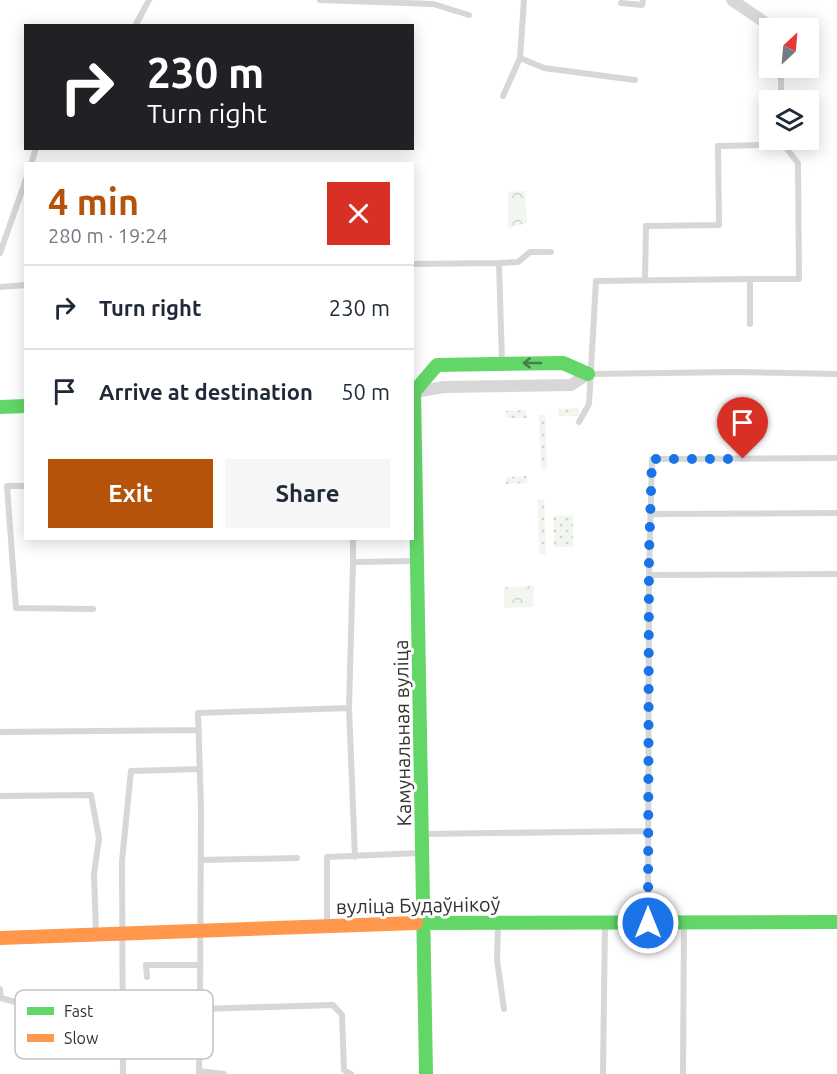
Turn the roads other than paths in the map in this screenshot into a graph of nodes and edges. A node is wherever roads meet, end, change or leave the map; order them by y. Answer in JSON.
{"nodes":[{"id":1,"x":149,"y":0,"type":"edge"},
{"id":2,"x":320,"y":0,"type":"edge"},
{"id":3,"x":524,"y":0,"type":"edge"},
{"id":4,"x":643,"y":0,"type":"edge"},
{"id":5,"x":732,"y":0,"type":"edge"},
{"id":6,"x":621,"y":3,"type":"dead end"},
{"id":7,"x":469,"y":15,"type":"dead end"},
{"id":8,"x":759,"y":18,"type":"edge"},
{"id":9,"x":136,"y":24,"type":"edge"},
{"id":10,"x":520,"y":58,"type":"junction"},
{"id":11,"x":635,"y":80,"type":"dead end"},
{"id":12,"x":503,"y":96,"type":"dead end"},
{"id":13,"x":759,"y":145,"type":"edge"},
{"id":14,"x":788,"y":150,"type":"edge"},
{"id":15,"x":24,"y":185,"type":"edge"},
{"id":16,"x":551,"y":252,"type":"dead end"},
{"id":17,"x":0,"y":253,"type":"edge"},
{"id":18,"x":499,"y":263,"type":"junction"},
{"id":19,"x":414,"y":264,"type":"edge"},
{"id":20,"x":750,"y":279,"type":"junction"},
{"id":21,"x":645,"y":280,"type":"junction"},
{"id":22,"x":24,"y":285,"type":"edge"},
{"id":23,"x":0,"y":287,"type":"edge"},
{"id":24,"x":750,"y":324,"type":"dead end"},
{"id":25,"x":502,"y":363,"type":"junction"},
{"id":26,"x":588,"y":374,"type":"junction"},
{"id":27,"x":837,"y":374,"type":"edge"},
{"id":28,"x":414,"y":392,"type":"edge"},
{"id":29,"x":414,"y":393,"type":"edge"},
{"id":30,"x":24,"y":406,"type":"edge"},
{"id":31,"x":0,"y":407,"type":"edge"},
{"id":32,"x":414,"y":421,"type":"edge"},
{"id":33,"x":579,"y":422,"type":"dead end"},
{"id":34,"x":837,"y":458,"type":"edge"},
{"id":35,"x":24,"y":486,"type":"edge"},
{"id":36,"x":837,"y":513,"type":"edge"},
{"id":37,"x":650,"y":514,"type":"junction"},
{"id":38,"x":353,"y":540,"type":"edge"},
{"id":39,"x":419,"y":561,"type":"junction"},
{"id":40,"x":353,"y":562,"type":"junction"},
{"id":41,"x":837,"y":574,"type":"edge"},
{"id":42,"x":649,"y":575,"type":"junction"},
{"id":43,"x":93,"y":609,"type":"dead end"},
{"id":44,"x":349,"y":708,"type":"junction"},
{"id":45,"x":199,"y":730,"type":"junction"},
{"id":46,"x":0,"y":732,"type":"edge"},
{"id":47,"x":200,"y":769,"type":"junction"},
{"id":48,"x":0,"y":796,"type":"edge"},
{"id":49,"x":648,"y":831,"type":"junction"},
{"id":50,"x":424,"y":834,"type":"junction"},
{"id":51,"x":424,"y":853,"type":"junction"},
{"id":52,"x":355,"y":857,"type":"junction"},
{"id":53,"x":297,"y":858,"type":"dead end"},
{"id":54,"x":201,"y":860,"type":"junction"},
{"id":55,"x":837,"y":922,"type":"edge"},
{"id":56,"x":498,"y":923,"type":"junction"},
{"id":57,"x":605,"y":923,"type":"junction"},
{"id":58,"x":648,"y":923,"type":"junction"},
{"id":59,"x":684,"y":923,"type":"junction"},
{"id":60,"x":424,"y":924,"type":"junction"},
{"id":61,"x":327,"y":926,"type":"junction"},
{"id":62,"x":201,"y":931,"type":"junction"},
{"id":63,"x":121,"y":933,"type":"junction"},
{"id":64,"x":96,"y":934,"type":"junction"},
{"id":65,"x":0,"y":938,"type":"edge"},
{"id":66,"x":199,"y":965,"type":"junction"},
{"id":67,"x":147,"y":977,"type":"dead end"},
{"id":68,"x":0,"y":989,"type":"edge"},
{"id":69,"x":122,"y":990,"type":"edge"},
{"id":70,"x":200,"y":990,"type":"edge"},
{"id":71,"x":15,"y":1002,"type":"edge"},
{"id":72,"x":213,"y":1009,"type":"edge"},
{"id":73,"x":504,"y":1009,"type":"dead end"},
{"id":74,"x":123,"y":1059,"type":"edge"},
{"id":75,"x":199,"y":1072,"type":"edge"},
{"id":76,"x":123,"y":1074,"type":"edge"},
{"id":77,"x":224,"y":1074,"type":"edge"},
{"id":78,"x":351,"y":1074,"type":"edge"},
{"id":79,"x":426,"y":1074,"type":"edge"},
{"id":80,"x":603,"y":1074,"type":"edge"},
{"id":81,"x":683,"y":1074,"type":"edge"}],
"edges":[{"from":1,"to":9,"type":"lane"},
{"from":2,"to":7,"type":"lane"},
{"from":3,"to":10,"type":"lane"},
{"from":4,"to":6,"type":"lane"},
{"from":5,"to":8,"type":"street"},
{"from":10,"to":11,"type":"lane"},
{"from":10,"to":12,"type":"lane"},
{"from":13,"to":21,"type":"lane"},
{"from":14,"to":20,"type":"lane"},
{"from":15,"to":17,"type":"lane"},
{"from":16,"to":18,"type":"lane"},
{"from":18,"to":19,"type":"lane"},
{"from":18,"to":25,"type":"lane"},
{"from":20,"to":21,"type":"lane"},
{"from":20,"to":24,"type":"lane"},
{"from":21,"to":26,"type":"lane"},
{"from":22,"to":23,"type":"lane"},
{"from":26,"to":25,"type":"street","one_way":true},
{"from":25,"to":28,"type":"street"},
{"from":26,"to":27,"type":"lane"},
{"from":26,"to":29,"type":"street"},
{"from":26,"to":33,"type":"lane"},
{"from":30,"to":31,"type":"street"},
{"from":32,"to":39,"type":"street","name":"Камунальная вуліца"},
{"from":34,"to":37,"type":"lane"},
{"from":35,"to":43,"type":"lane"},
{"from":36,"to":37,"type":"lane"},
{"from":37,"to":42,"type":"lane"},
{"from":38,"to":40,"type":"lane"},
{"from":39,"to":40,"type":"lane"},
{"from":39,"to":50,"type":"street","name":"Камунальная вуліца"},
{"from":40,"to":44,"type":"lane"},
{"from":41,"to":42,"type":"lane"},
{"from":42,"to":49,"type":"lane"},
{"from":44,"to":45,"type":"lane"},
{"from":44,"to":52,"type":"lane"},
{"from":45,"to":46,"type":"lane"},
{"from":45,"to":47,"type":"lane"},
{"from":47,"to":54,"type":"lane"},
{"from":47,"to":63,"type":"lane"},
{"from":48,"to":64,"type":"lane"},
{"from":49,"to":50,"type":"lane"},
{"from":49,"to":58,"type":"lane"},
{"from":50,"to":51,"type":"street","name":"Камунальная вуліца"},
{"from":51,"to":52,"type":"lane"},
{"from":51,"to":60,"type":"street","name":"Камунальная вуліца"},
{"from":52,"to":61,"type":"lane"},
{"from":53,"to":54,"type":"lane"},
{"from":54,"to":62,"type":"lane"},
{"from":55,"to":59,"type":"street","name":"вуліца Будаўнікоў"},
{"from":56,"to":57,"type":"street","name":"вуліца Будаўнікоў"},
{"from":56,"to":60,"type":"street","name":"вуліца Будаўнікоў"},
{"from":56,"to":73,"type":"lane"},
{"from":57,"to":58,"type":"street","name":"вуліца Будаўнікоў"},
{"from":57,"to":80,"type":"lane"},
{"from":58,"to":59,"type":"street","name":"вуліца Будаўнікоў"},
{"from":59,"to":81,"type":"lane"},
{"from":60,"to":61,"type":"street","name":"вуліца Будаўнікоў"},
{"from":60,"to":79,"type":"street","name":"Камунальная вуліца"},
{"from":61,"to":62,"type":"street","name":"вуліца Будаўнікоў"},
{"from":62,"to":63,"type":"street","name":"вуліца Будаўнікоў"},
{"from":62,"to":66,"type":"lane"},
{"from":63,"to":64,"type":"street","name":"вуліца Будаўнікоў"},
{"from":63,"to":69,"type":"lane"},
{"from":64,"to":65,"type":"street","name":"вуліца Будаўнікоў"},
{"from":66,"to":67,"type":"lane"},
{"from":66,"to":70,"type":"lane"},
{"from":68,"to":71,"type":"lane"},
{"from":72,"to":78,"type":"lane"},
{"from":74,"to":76,"type":"lane"},
{"from":75,"to":77,"type":"lane"}]}
